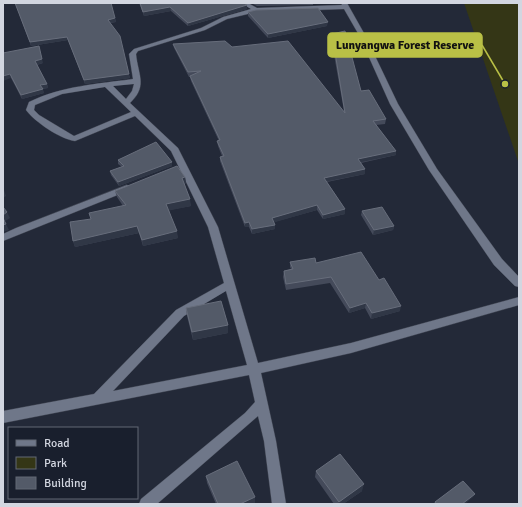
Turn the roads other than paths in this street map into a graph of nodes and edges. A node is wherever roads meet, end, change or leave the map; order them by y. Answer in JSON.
{"nodes":[{"id":1,"x":244,"y":3,"type":"edge"},
{"id":2,"x":345,"y":5,"type":"edge"},
{"id":3,"x":256,"y":10,"type":"junction"},
{"id":4,"x":136,"y":81,"type":"junction"},
{"id":5,"x":107,"y":85,"type":"junction"},
{"id":6,"x":126,"y":103,"type":"junction"},
{"id":7,"x":136,"y":113,"type":"junction"},
{"id":8,"x":135,"y":185,"type":"edge"},
{"id":9,"x":3,"y":238,"type":"edge"},
{"id":10,"x":519,"y":283,"type":"edge"},
{"id":11,"x":230,"y":284,"type":"junction"},
{"id":12,"x":519,"y":301,"type":"edge"},
{"id":13,"x":254,"y":369,"type":"junction"},
{"id":14,"x":99,"y":397,"type":"junction"},
{"id":15,"x":261,"y":404,"type":"junction"},
{"id":16,"x":3,"y":417,"type":"edge"},
{"id":17,"x":146,"y":504,"type":"edge"},
{"id":18,"x":279,"y":504,"type":"edge"}],
"edges":[{"from":1,"to":3,"type":"street"},
{"from":2,"to":3,"type":"street"},
{"from":2,"to":10,"type":"street"},
{"from":3,"to":4,"type":"street"},
{"from":4,"to":5,"type":"street"},
{"from":4,"to":6,"type":"street"},
{"from":5,"to":6,"type":"street"},
{"from":5,"to":7,"type":"street"},
{"from":6,"to":7,"type":"street"},
{"from":7,"to":11,"type":"street"},
{"from":8,"to":9,"type":"street"},
{"from":11,"to":13,"type":"street"},
{"from":11,"to":14,"type":"street"},
{"from":12,"to":13,"type":"street"},
{"from":13,"to":14,"type":"street"},
{"from":13,"to":15,"type":"street"},
{"from":14,"to":16,"type":"street"},
{"from":15,"to":17,"type":"street"},
{"from":15,"to":18,"type":"street"}]}
